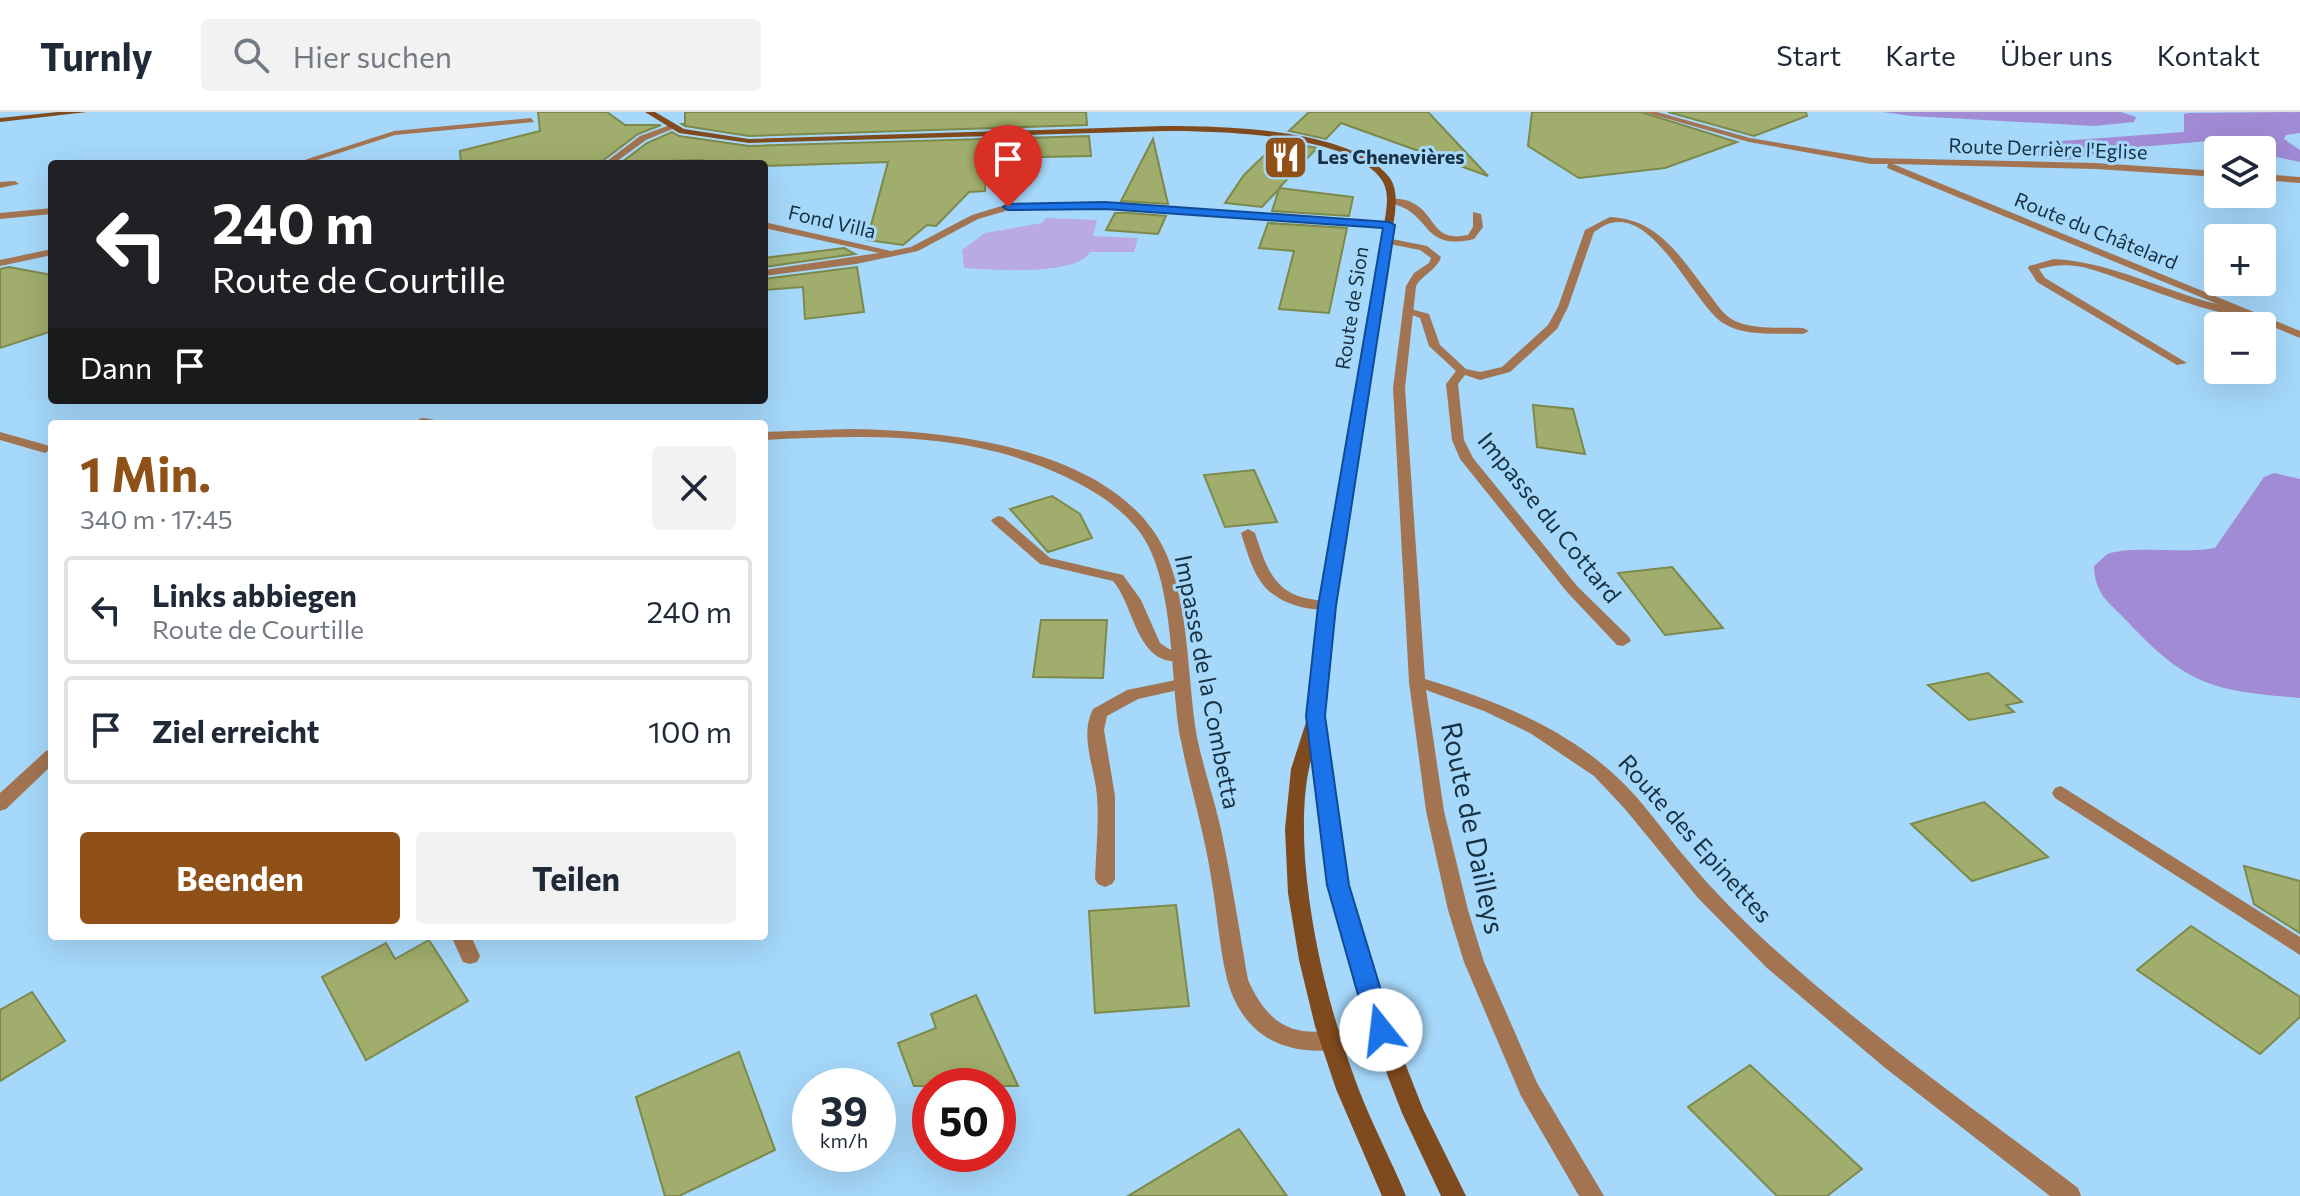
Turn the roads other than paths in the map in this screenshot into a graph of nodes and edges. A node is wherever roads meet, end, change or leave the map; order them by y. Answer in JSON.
{"nodes":[{"id":1,"x":83,"y":112,"type":"edge"},
{"id":2,"x":649,"y":112,"type":"edge"},
{"id":3,"x":1648,"y":112,"type":"edge"},
{"id":4,"x":0,"y":120,"type":"edge"},
{"id":5,"x":531,"y":120,"type":"dead end"},
{"id":6,"x":673,"y":127,"type":"junction"},
{"id":7,"x":309,"y":160,"type":"edge"},
{"id":8,"x":613,"y":160,"type":"edge"},
{"id":9,"x":1877,"y":161,"type":"junction"},
{"id":10,"x":2204,"y":173,"type":"edge"},
{"id":11,"x":2276,"y":178,"type":"edge"},
{"id":12,"x":2300,"y":180,"type":"edge"},
{"id":13,"x":15,"y":184,"type":"dead end"},
{"id":14,"x":0,"y":185,"type":"edge"},
{"id":15,"x":1392,"y":201,"type":"junction"},
{"id":16,"x":48,"y":211,"type":"edge"},
{"id":17,"x":1476,"y":214,"type":"dead end"},
{"id":18,"x":0,"y":216,"type":"edge"},
{"id":19,"x":1389,"y":225,"type":"junction"},
{"id":20,"x":768,"y":226,"type":"edge"},
{"id":21,"x":1387,"y":241,"type":"junction"},
{"id":22,"x":48,"y":253,"type":"edge"},
{"id":23,"x":892,"y":254,"type":"junction"},
{"id":24,"x":0,"y":263,"type":"edge"},
{"id":25,"x":768,"y":272,"type":"edge"},
{"id":26,"x":1407,"y":311,"type":"junction"},
{"id":27,"x":2240,"y":312,"type":"edge"},
{"id":28,"x":2246,"y":312,"type":"edge"},
{"id":29,"x":2276,"y":325,"type":"edge"},
{"id":30,"x":1803,"y":331,"type":"dead end"},
{"id":31,"x":2300,"y":335,"type":"edge"},
{"id":32,"x":2181,"y":363,"type":"dead end"},
{"id":33,"x":1462,"y":371,"type":"junction"},
{"id":34,"x":0,"y":436,"type":"edge"},
{"id":35,"x":768,"y":436,"type":"edge"},
{"id":36,"x":45,"y":449,"type":"dead end"},
{"id":37,"x":998,"y":520,"type":"dead end"},
{"id":38,"x":1248,"y":533,"type":"dead end"},
{"id":39,"x":1327,"y":606,"type":"junction"},
{"id":40,"x":1623,"y":641,"type":"dead end"},
{"id":41,"x":1178,"y":656,"type":"junction"},
{"id":42,"x":1417,"y":682,"type":"junction"},
{"id":43,"x":1181,"y":684,"type":"junction"},
{"id":44,"x":1316,"y":716,"type":"junction"},
{"id":45,"x":48,"y":759,"type":"edge"},
{"id":46,"x":2061,"y":793,"type":"dead end"},
{"id":47,"x":0,"y":804,"type":"edge"},
{"id":48,"x":1105,"y":879,"type":"dead end"},
{"id":49,"x":463,"y":940,"type":"edge"},
{"id":50,"x":2300,"y":947,"type":"edge"},
{"id":51,"x":470,"y":956,"type":"dead end"},
{"id":52,"x":1381,"y":1030,"type":"junction"},
{"id":53,"x":1332,"y":1042,"type":"junction"},
{"id":54,"x":1394,"y":1196,"type":"edge"},
{"id":55,"x":1454,"y":1196,"type":"edge"},
{"id":56,"x":1592,"y":1196,"type":"edge"},
{"id":57,"x":2069,"y":1196,"type":"edge"}],
"edges":[{"from":1,"to":4,"type":"main road"},
{"from":2,"to":6,"type":"main road"},
{"from":3,"to":9,"type":"street"},
{"from":5,"to":7,"type":"street"},
{"from":6,"to":8,"type":"street"},
{"from":6,"to":15,"type":"main road"},
{"from":9,"to":10,"type":"street","name":"Route Derrière l'Eglise"},
{"from":9,"to":28,"type":"street","name":"Route du Châtelard"},
{"from":11,"to":12,"type":"street"},
{"from":13,"to":14,"type":"street"},
{"from":15,"to":17,"type":"street"},
{"from":15,"to":19,"type":"main road","name":"Route de Sion"},
{"from":16,"to":18,"type":"street"},
{"from":19,"to":21,"type":"main road","name":"Route de Sion"},
{"from":19,"to":23,"type":"street"},
{"from":20,"to":23,"type":"street","name":"Fond Villa"},
{"from":21,"to":26,"type":"street"},
{"from":21,"to":39,"type":"main road","name":"Route de Sion"},
{"from":22,"to":24,"type":"street"},
{"from":23,"to":25,"type":"street"},
{"from":26,"to":33,"type":"street"},
{"from":26,"to":42,"type":"street"},
{"from":27,"to":32,"type":"street"},
{"from":29,"to":31,"type":"street","name":"Route du Châtelard"},
{"from":30,"to":33,"type":"street"},
{"from":33,"to":40,"type":"street","name":"Impasse du Cottard"},
{"from":34,"to":36,"type":"street"},
{"from":35,"to":41,"type":"street","name":"Impasse de la Combetta"},
{"from":37,"to":41,"type":"street"},
{"from":38,"to":39,"type":"street"},
{"from":39,"to":44,"type":"main road","name":"Route de Sion"},
{"from":41,"to":43,"type":"street","name":"Impasse de la Combetta"},
{"from":42,"to":56,"type":"street","name":"Route de Dailleys"},
{"from":42,"to":57,"type":"street","name":"Route des Epinettes"},
{"from":43,"to":48,"type":"street"},
{"from":43,"to":53,"type":"street","name":"Impasse de la Combetta"},
{"from":44,"to":52,"type":"main road","name":"Route de Sion"},
{"from":44,"to":53,"type":"main road","name":"Route de Sion"},
{"from":45,"to":47,"type":"street"},
{"from":46,"to":50,"type":"street"},
{"from":49,"to":51,"type":"street"},
{"from":52,"to":53,"type":"street","name":"Impasse de la Combetta"},
{"from":52,"to":55,"type":"main road","name":"Route de Sion"},
{"from":53,"to":54,"type":"main road","name":"Route de Sion"}]}
